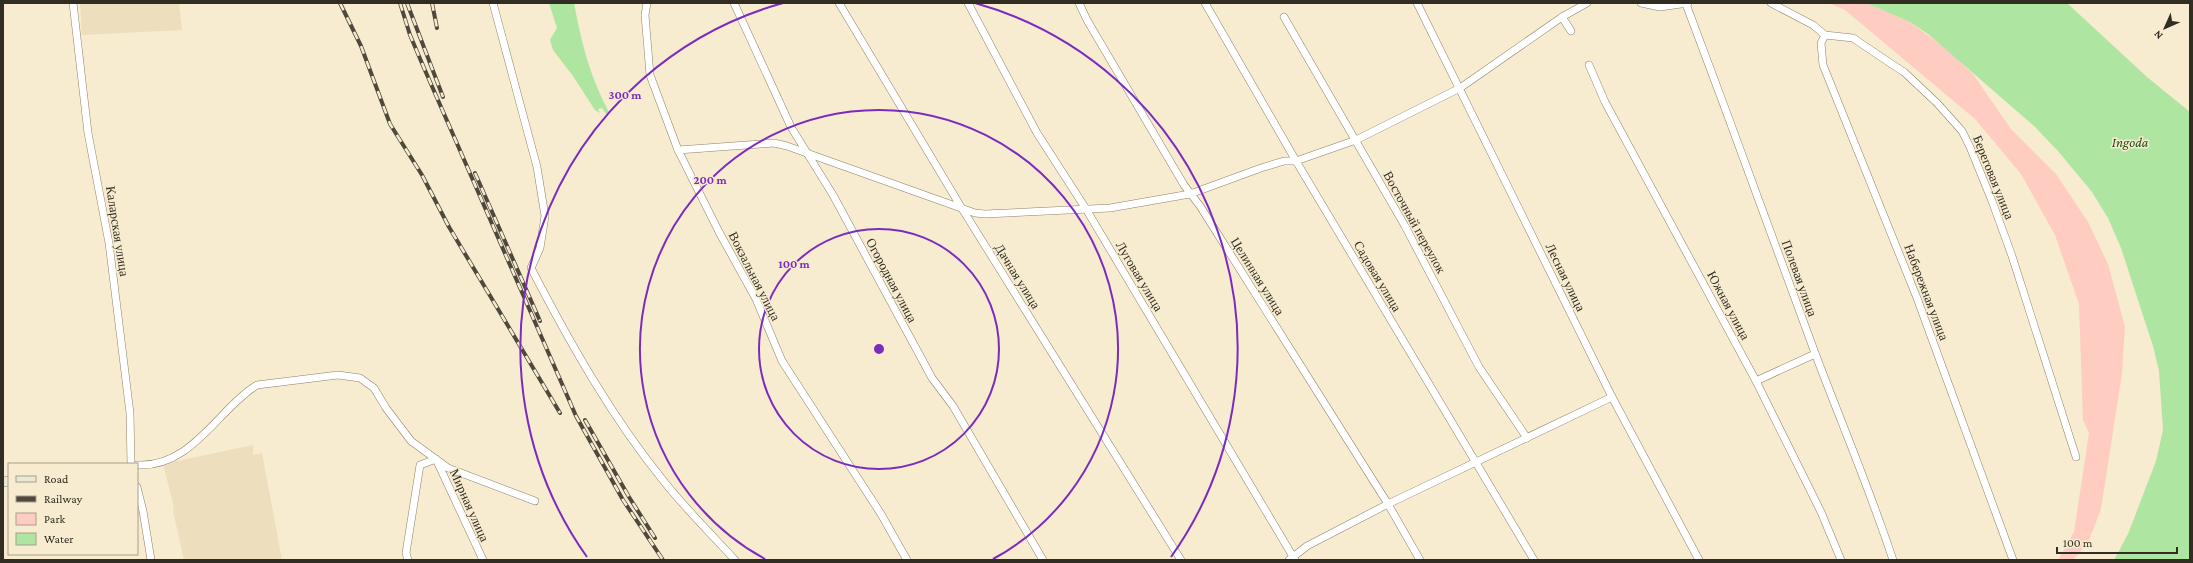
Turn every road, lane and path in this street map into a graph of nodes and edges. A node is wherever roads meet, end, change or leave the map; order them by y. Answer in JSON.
{"nodes":[{"id":1,"x":73,"y":3,"type":"edge"},
{"id":2,"x":493,"y":3,"type":"edge"},
{"id":3,"x":647,"y":3,"type":"edge"},
{"id":4,"x":734,"y":3,"type":"edge"},
{"id":5,"x":839,"y":3,"type":"edge"},
{"id":6,"x":968,"y":3,"type":"edge"},
{"id":7,"x":1079,"y":3,"type":"edge"},
{"id":8,"x":1205,"y":3,"type":"edge"},
{"id":9,"x":1417,"y":3,"type":"edge"},
{"id":10,"x":1587,"y":3,"type":"edge"},
{"id":11,"x":1641,"y":3,"type":"edge"},
{"id":12,"x":1771,"y":3,"type":"edge"},
{"id":13,"x":1687,"y":4,"type":"edge"},
{"id":14,"x":1284,"y":17,"type":"dead end"},
{"id":15,"x":1562,"y":17,"type":"junction"},
{"id":16,"x":1571,"y":31,"type":"dead end"},
{"id":17,"x":1825,"y":35,"type":"junction"},
{"id":18,"x":1589,"y":65,"type":"dead end"},
{"id":19,"x":1460,"y":88,"type":"junction"},
{"id":20,"x":1356,"y":140,"type":"junction"},
{"id":21,"x":678,"y":150,"type":"junction"},
{"id":22,"x":806,"y":153,"type":"junction"},
{"id":23,"x":1296,"y":161,"type":"junction"},
{"id":24,"x":1190,"y":194,"type":"junction"},
{"id":25,"x":961,"y":207,"type":"junction"},
{"id":26,"x":1086,"y":209,"type":"junction"},
{"id":27,"x":1816,"y":354,"type":"junction"},
{"id":28,"x":1756,"y":381,"type":"junction"},
{"id":29,"x":1612,"y":397,"type":"junction"},
{"id":30,"x":1527,"y":438,"type":"junction"},
{"id":31,"x":2076,"y":457,"type":"dead end"},
{"id":32,"x":436,"y":459,"type":"junction"},
{"id":33,"x":132,"y":463,"type":"edge"},
{"id":34,"x":1476,"y":463,"type":"junction"},
{"id":35,"x":138,"y":465,"type":"edge"},
{"id":36,"x":138,"y":490,"type":"edge"},
{"id":37,"x":535,"y":501,"type":"dead end"},
{"id":38,"x":1388,"y":504,"type":"junction"},
{"id":39,"x":1293,"y":559,"type":"edge"},
{"id":40,"x":150,"y":560,"type":"edge"},
{"id":41,"x":408,"y":560,"type":"edge"},
{"id":42,"x":483,"y":560,"type":"edge"},
{"id":43,"x":735,"y":560,"type":"edge"},
{"id":44,"x":907,"y":560,"type":"edge"},
{"id":45,"x":1043,"y":560,"type":"edge"},
{"id":46,"x":1181,"y":560,"type":"edge"},
{"id":47,"x":1420,"y":560,"type":"edge"},
{"id":48,"x":1534,"y":560,"type":"edge"},
{"id":49,"x":1699,"y":560,"type":"edge"},
{"id":50,"x":1841,"y":560,"type":"edge"},
{"id":51,"x":1893,"y":560,"type":"edge"},
{"id":52,"x":2013,"y":560,"type":"edge"}],
"edges":[{"from":1,"to":33,"type":"street","name":"Каларская улица"},
{"from":2,"to":43,"type":"street"},
{"from":3,"to":21,"type":"street","name":"Вокзальная улица"},
{"from":4,"to":22,"type":"street","name":"Огородная улица"},
{"from":5,"to":25,"type":"street","name":"Дачная улица"},
{"from":6,"to":26,"type":"street","name":"Луговая улица"},
{"from":7,"to":24,"type":"street","name":"Целинная улица"},
{"from":8,"to":23,"type":"street","name":"Садовая улица"},
{"from":9,"to":19,"type":"street","name":"Лесная улица"},
{"from":10,"to":15,"type":"street"},
{"from":11,"to":13,"type":"street"},
{"from":12,"to":17,"type":"street"},
{"from":13,"to":27,"type":"street","name":"Полевая улица"},
{"from":14,"to":20,"type":"street","name":"Восточный переулок"},
{"from":15,"to":16,"type":"street"},
{"from":15,"to":19,"type":"street"},
{"from":17,"to":31,"type":"street","name":"Береговая улица"},
{"from":17,"to":52,"type":"street","name":"Набережная улица"},
{"from":18,"to":28,"type":"street","name":"Южная улица"},
{"from":19,"to":20,"type":"street"},
{"from":19,"to":29,"type":"street","name":"Лесная улица"},
{"from":20,"to":23,"type":"street"},
{"from":20,"to":30,"type":"street","name":"Восточный переулок"},
{"from":21,"to":22,"type":"street"},
{"from":21,"to":44,"type":"street","name":"Вокзальная улица"},
{"from":22,"to":25,"type":"street"},
{"from":22,"to":45,"type":"street","name":"Огородная улица"},
{"from":23,"to":24,"type":"street"},
{"from":23,"to":34,"type":"street","name":"Садовая улица"},
{"from":24,"to":26,"type":"street"},
{"from":24,"to":38,"type":"street","name":"Целинная улица"},
{"from":25,"to":26,"type":"street"},
{"from":25,"to":46,"type":"street","name":"Дачная улица"},
{"from":26,"to":39,"type":"street","name":"Луговая улица"},
{"from":27,"to":28,"type":"street"},
{"from":27,"to":51,"type":"street","name":"Полевая улица"},
{"from":28,"to":50,"type":"street","name":"Южная улица"},
{"from":29,"to":30,"type":"street"},
{"from":29,"to":49,"type":"street","name":"Лесная улица"},
{"from":30,"to":34,"type":"street"},
{"from":32,"to":35,"type":"street"},
{"from":32,"to":37,"type":"street"},
{"from":32,"to":41,"type":"street"},
{"from":32,"to":42,"type":"street","name":"Мирная улица"},
{"from":34,"to":38,"type":"street"},
{"from":34,"to":48,"type":"street","name":"Садовая улица"},
{"from":36,"to":40,"type":"street"},
{"from":38,"to":39,"type":"street"},
{"from":38,"to":47,"type":"street","name":"Целинная улица"}]}
